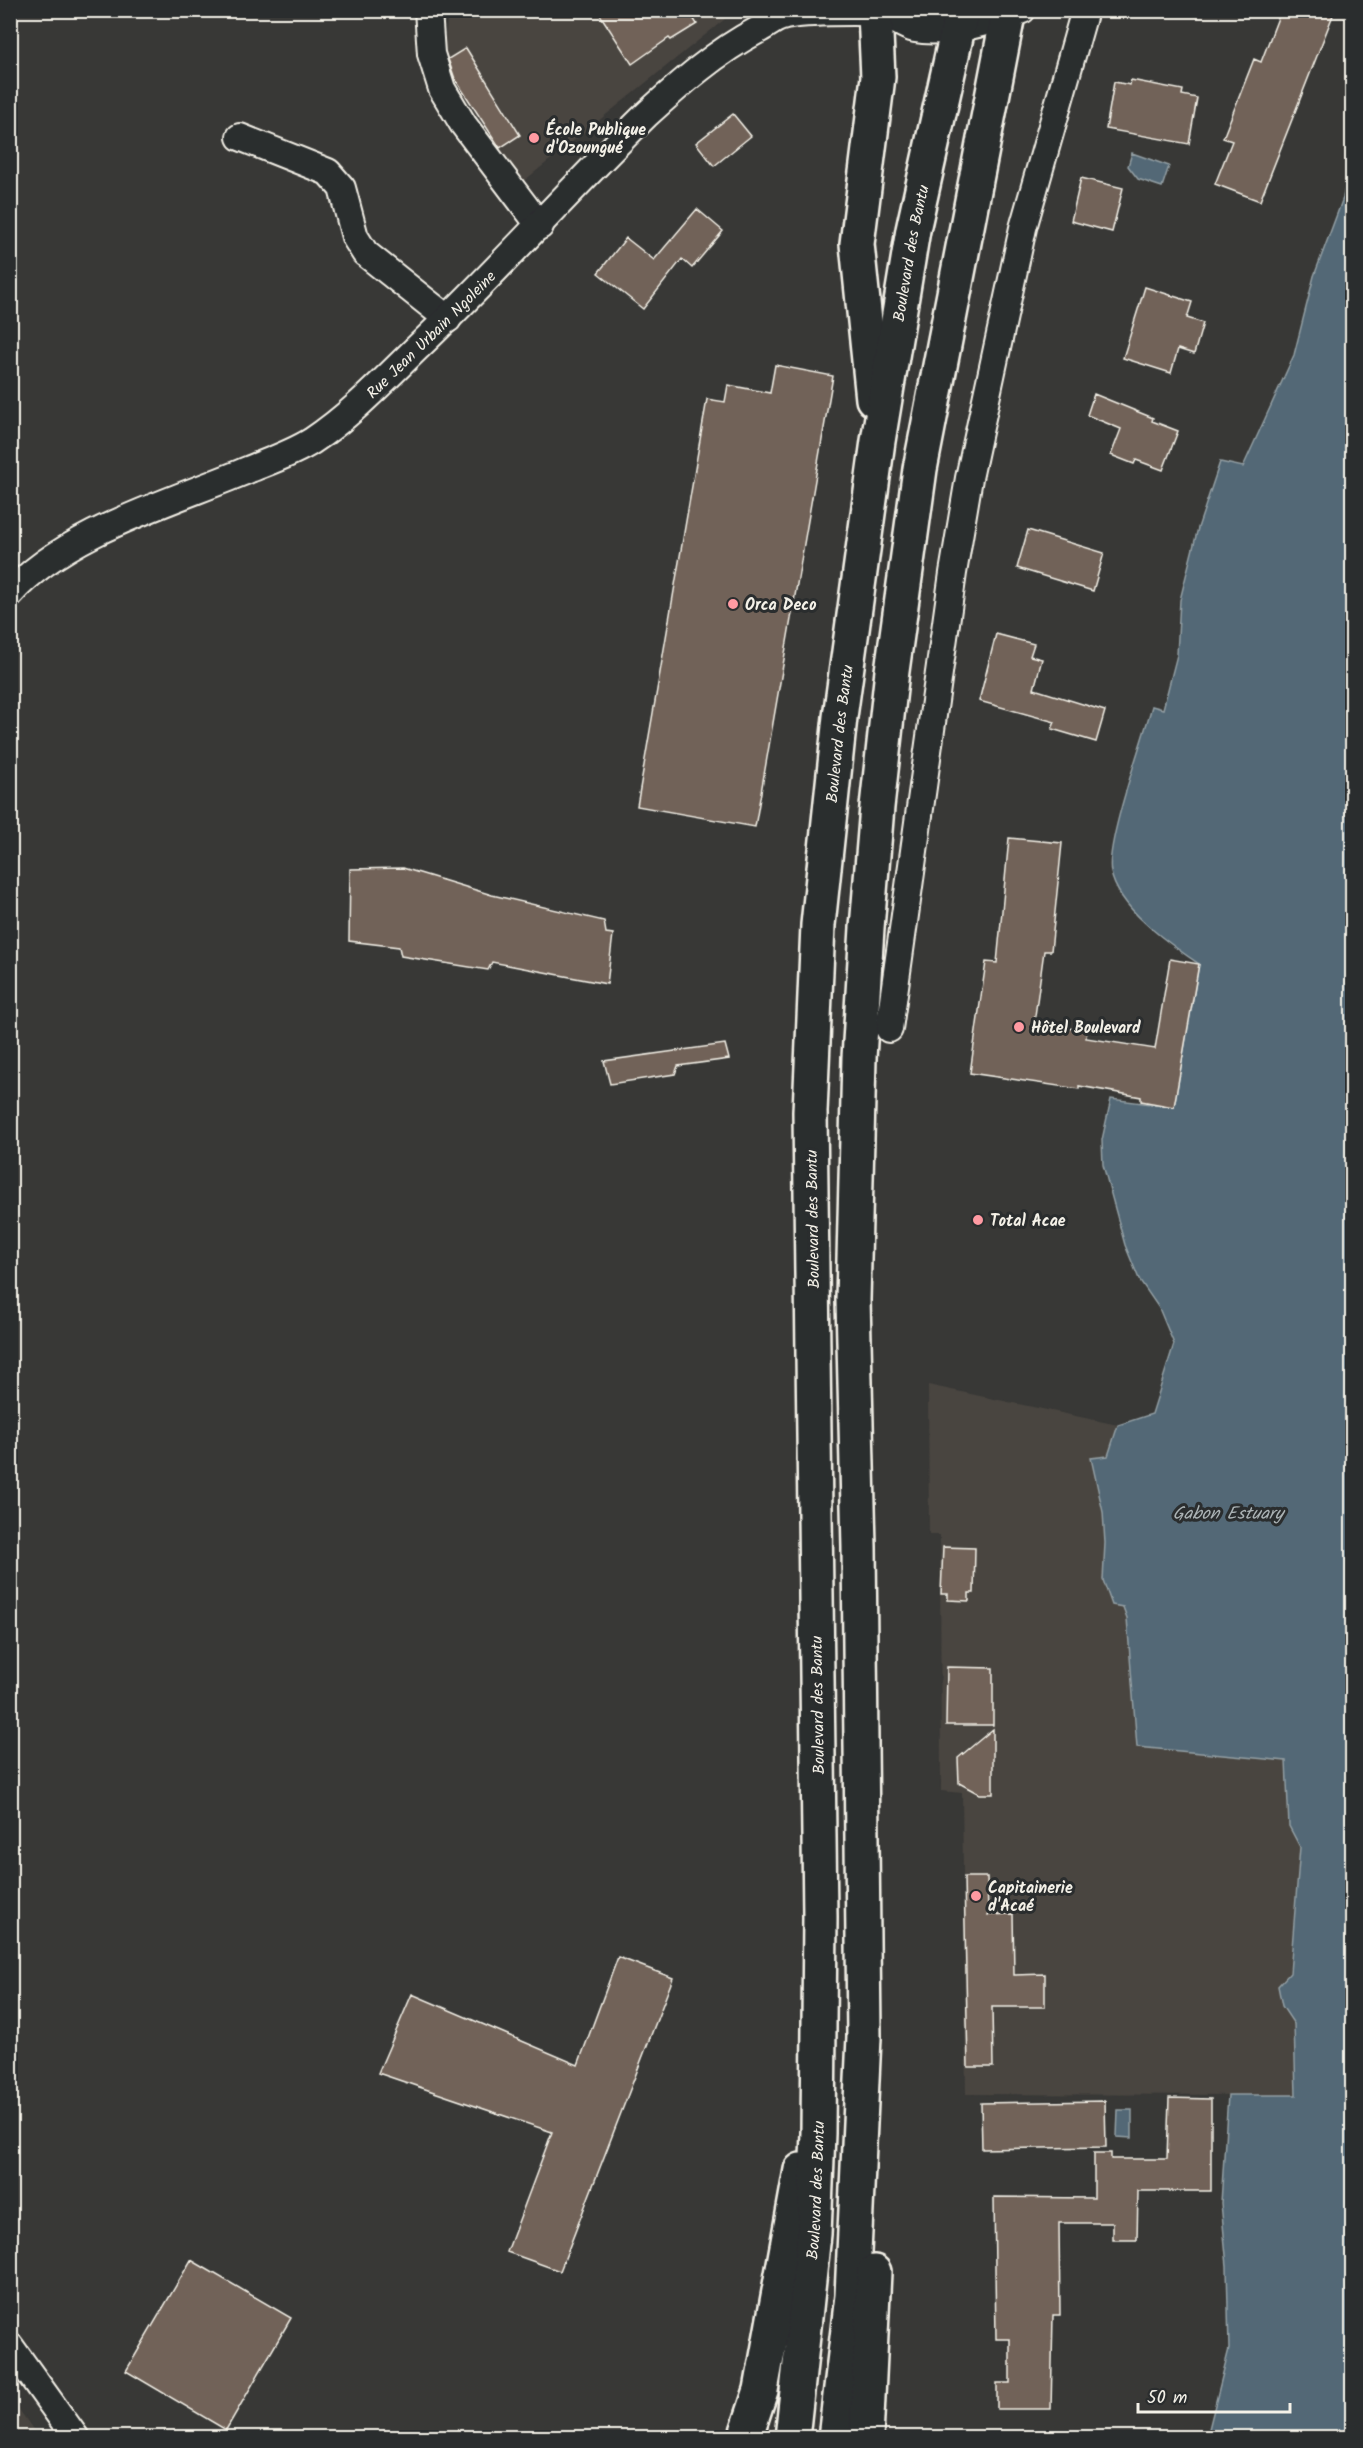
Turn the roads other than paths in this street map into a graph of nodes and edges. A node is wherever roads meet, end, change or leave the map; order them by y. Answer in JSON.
{"nodes":[{"id":1,"x":428,"y":10,"type":"edge"},
{"id":2,"x":1084,"y":10,"type":"edge"},
{"id":3,"x":811,"y":12,"type":"edge"},
{"id":4,"x":1013,"y":12,"type":"edge"},
{"id":5,"x":875,"y":13,"type":"junction"},
{"id":6,"x":781,"y":14,"type":"edge"},
{"id":7,"x":960,"y":18,"type":"edge"},
{"id":8,"x":240,"y":137,"type":"dead end"},
{"id":9,"x":540,"y":226,"type":"junction"},
{"id":10,"x":448,"y":319,"type":"junction"},
{"id":11,"x":878,"y":441,"type":"junction"},
{"id":12,"x":10,"y":594,"type":"edge"},
{"id":13,"x":889,"y":1029,"type":"dead end"},
{"id":14,"x":864,"y":2037,"type":"junction"},
{"id":15,"x":818,"y":2080,"type":"junction"},
{"id":16,"x":10,"y":2346,"type":"edge"},
{"id":17,"x":76,"y":2438,"type":"edge"},
{"id":18,"x":745,"y":2438,"type":"edge"},
{"id":19,"x":792,"y":2438,"type":"edge"},
{"id":20,"x":836,"y":2438,"type":"edge"},
{"id":21,"x":866,"y":2438,"type":"edge"}],
"edges":[{"from":1,"to":9,"type":"street"},
{"from":2,"to":13,"type":"street"},
{"from":3,"to":5,"type":"street","name":"Rue Jean Urbain Ngoleine"},
{"from":3,"to":6,"type":"street","name":"Rue Jean Urbain Ngoleine"},
{"from":4,"to":7,"type":"street"},
{"from":4,"to":14,"type":"highway"},
{"from":5,"to":7,"type":"street"},
{"from":5,"to":11,"type":"highway"},
{"from":6,"to":9,"type":"street","name":"Rue Jean Urbain Ngoleine"},
{"from":7,"to":11,"type":"highway","name":"Boulevard des Bantu"},
{"from":8,"to":10,"type":"street"},
{"from":9,"to":10,"type":"street","name":"Rue Jean Urbain Ngoleine"},
{"from":10,"to":12,"type":"street","name":"Rue Jean Urbain Ngoleine"},
{"from":11,"to":15,"type":"highway","name":"Boulevard des Bantu"},
{"from":14,"to":20,"type":"highway"},
{"from":14,"to":21,"type":"highway"},
{"from":15,"to":18,"type":"highway"},
{"from":15,"to":19,"type":"highway","name":"Boulevard des Bantu"},
{"from":16,"to":17,"type":"street"}]}
